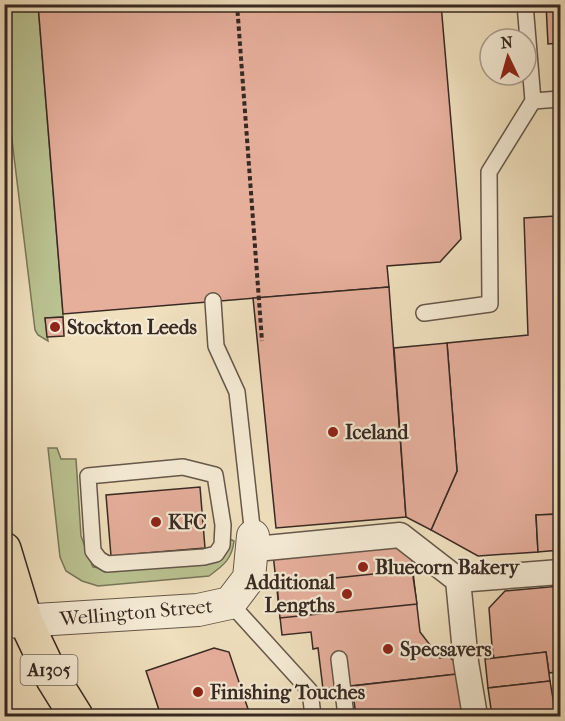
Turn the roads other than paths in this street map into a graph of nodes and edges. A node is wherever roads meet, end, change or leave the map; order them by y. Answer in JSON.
{"nodes":[{"id":1,"x":525,"y":4,"type":"edge"},
{"id":2,"x":561,"y":99,"type":"edge"},
{"id":3,"x":533,"y":101,"type":"junction"},
{"id":4,"x":213,"y":301,"type":"dead end"},
{"id":5,"x":424,"y":313,"type":"dead end"},
{"id":6,"x":88,"y":476,"type":"joint"},
{"id":7,"x":260,"y":542,"type":"junction"},
{"id":8,"x":4,"y":549,"type":"edge"},
{"id":9,"x":561,"y":572,"type":"edge"},
{"id":10,"x":458,"y":580,"type":"junction"},
{"id":11,"x":230,"y":603,"type":"junction"},
{"id":12,"x":15,"y":622,"type":"edge"},
{"id":13,"x":339,"y":658,"type":"dead end"},
{"id":14,"x":76,"y":717,"type":"edge"},
{"id":15,"x":313,"y":717,"type":"edge"},
{"id":16,"x":346,"y":717,"type":"edge"},
{"id":17,"x":475,"y":717,"type":"edge"}],
"edges":[{"from":1,"to":3,"type":"lane"},
{"from":2,"to":3,"type":"lane"},
{"from":3,"to":5,"type":"lane"},
{"from":4,"to":7,"type":"lane"},
{"from":6,"to":6,"type":"lane"},
{"from":7,"to":10,"type":"street"},
{"from":7,"to":11,"type":"street","name":"Wellington Street"},
{"from":8,"to":12,"type":"main road","number":"A1305"},
{"from":9,"to":10,"type":"street"},
{"from":10,"to":17,"type":"street"},
{"from":11,"to":12,"type":"street","name":"Wellington Street"},
{"from":11,"to":15,"type":"lane"},
{"from":12,"to":14,"type":"main road","number":"A1305"},
{"from":13,"to":16,"type":"lane"}]}
